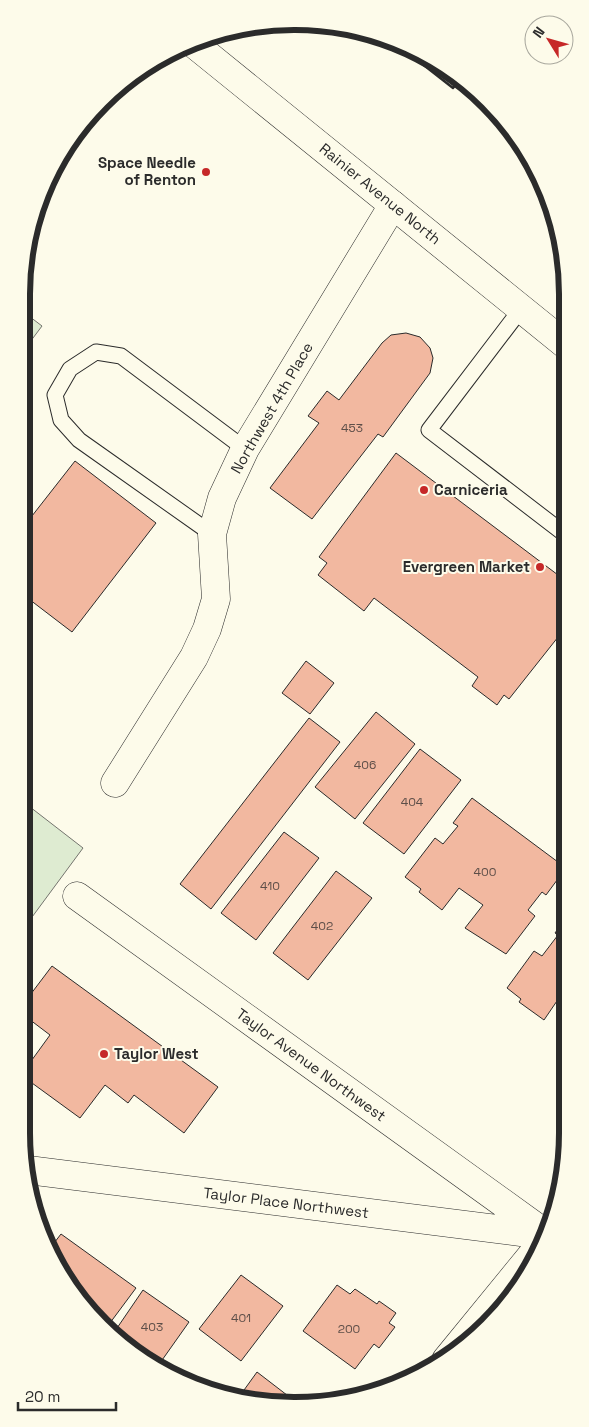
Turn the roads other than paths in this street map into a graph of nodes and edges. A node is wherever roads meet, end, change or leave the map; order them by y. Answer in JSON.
{"nodes":[{"id":1,"x":199,"y":48,"type":"edge"},
{"id":2,"x":393,"y":205,"type":"junction"},
{"id":3,"x":521,"y":309,"type":"junction"},
{"id":4,"x":559,"y":339,"type":"edge"},
{"id":5,"x":245,"y":449,"type":"junction"},
{"id":6,"x":559,"y":530,"type":"edge"},
{"id":7,"x":212,"y":534,"type":"junction"},
{"id":8,"x":115,"y":784,"type":"dead end"},
{"id":9,"x":77,"y":896,"type":"dead end"},
{"id":10,"x":33,"y":1171,"type":"edge"},
{"id":11,"x":540,"y":1231,"type":"edge"},
{"id":12,"x":539,"y":1234,"type":"edge"},
{"id":13,"x":525,"y":1264,"type":"edge"},
{"id":14,"x":471,"y":1329,"type":"edge"}],
"edges":[{"from":1,"to":2,"type":"street","name":"Rainier Avenue North"},
{"from":2,"to":3,"type":"street","name":"Rainier Avenue North"},
{"from":2,"to":5,"type":"street","name":"Northwest 4th Place"},
{"from":3,"to":4,"type":"street","name":"Rainier Avenue North"},
{"from":3,"to":6,"type":"lane"},
{"from":5,"to":7,"type":"street","name":"Northwest 4th Place"},
{"from":5,"to":7,"type":"lane"},
{"from":7,"to":8,"type":"street","name":"Northwest 4th Place"},
{"from":9,"to":11,"type":"street","name":"Taylor Avenue Northwest"},
{"from":10,"to":12,"type":"street","name":"Taylor Place Northwest"},
{"from":13,"to":14,"type":"street"}]}
